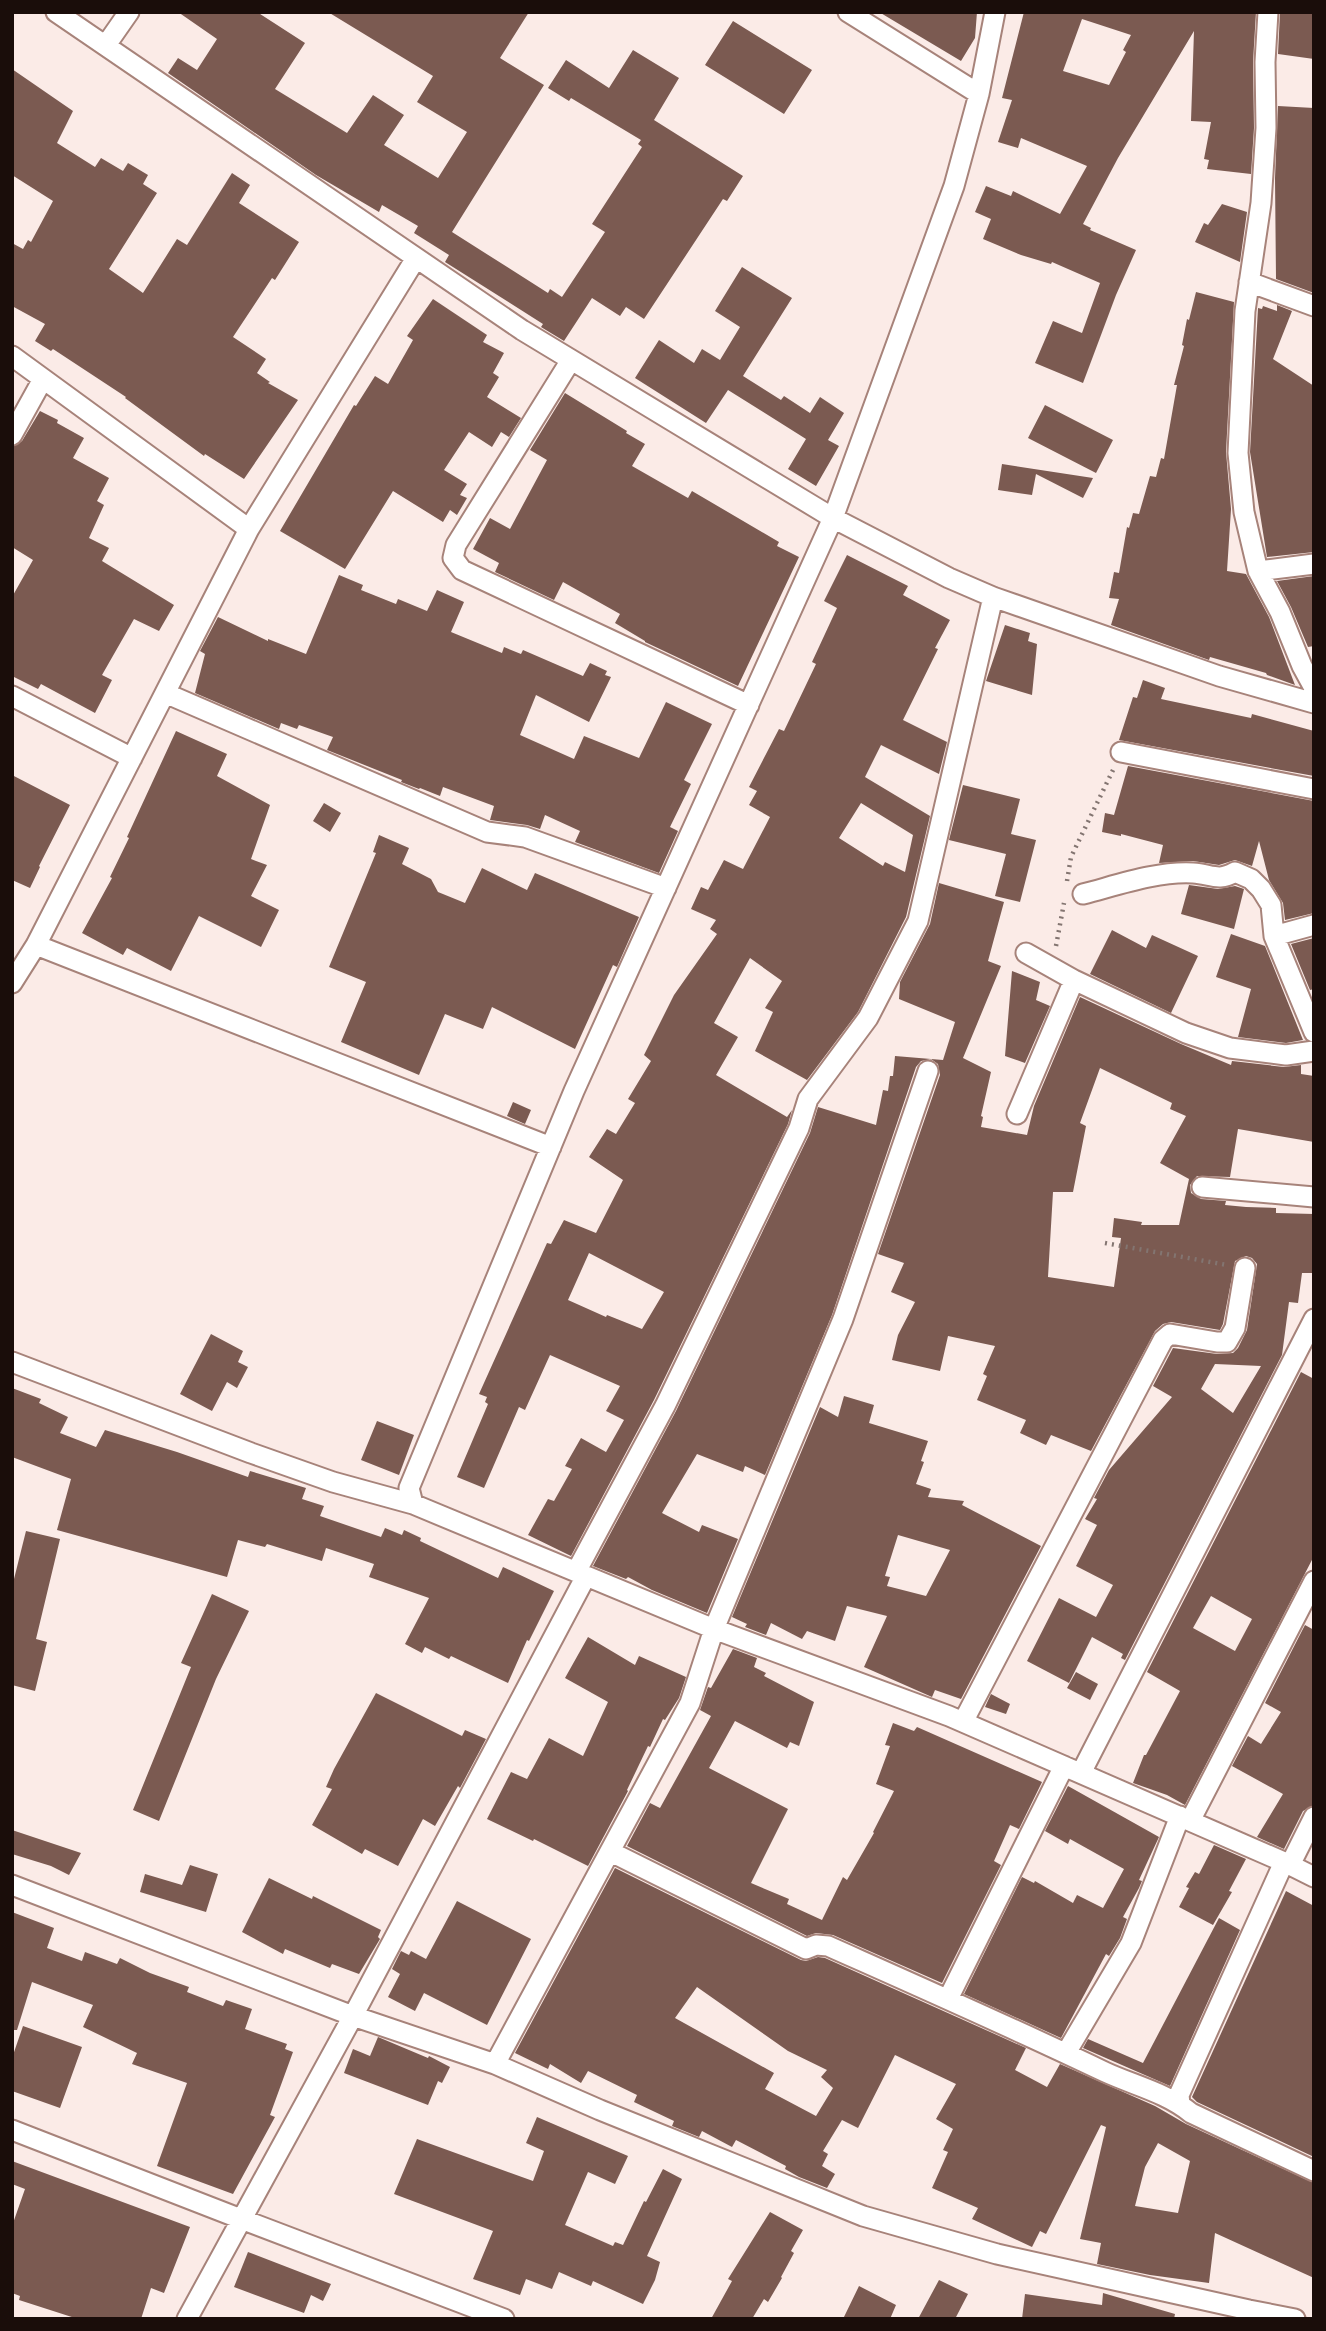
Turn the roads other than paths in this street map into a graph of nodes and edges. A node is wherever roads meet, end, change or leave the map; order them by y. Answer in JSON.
{"nodes":[{"id":1,"x":56,"y":12,"type":"edge"},
{"id":2,"x":129,"y":12,"type":"edge"},
{"id":3,"x":848,"y":12,"type":"edge"},
{"id":4,"x":995,"y":12,"type":"edge"},
{"id":5,"x":1268,"y":12,"type":"edge"},
{"id":6,"x":106,"y":45,"type":"junction"},
{"id":7,"x":979,"y":94,"type":"junction"},
{"id":8,"x":416,"y":258,"type":"junction"},
{"id":9,"x":1250,"y":282,"type":"junction"},
{"id":10,"x":1314,"y":306,"type":"edge"},
{"id":11,"x":12,"y":356,"type":"edge"},
{"id":12,"x":571,"y":360,"type":"junction"},
{"id":13,"x":43,"y":379,"type":"junction"},
{"id":14,"x":12,"y":435,"type":"edge"},
{"id":15,"x":833,"y":518,"type":"junction"},
{"id":16,"x":249,"y":529,"type":"junction"},
{"id":17,"x":1314,"y":564,"type":"edge"},
{"id":18,"x":1258,"y":570,"type":"junction"},
{"id":19,"x":993,"y":597,"type":"junction"},
{"id":20,"x":1314,"y":688,"type":"edge"},
{"id":21,"x":165,"y":693,"type":"junction"},
{"id":22,"x":12,"y":696,"type":"edge"},
{"id":23,"x":1314,"y":703,"type":"edge"},
{"id":24,"x":749,"y":705,"type":"junction"},
{"id":25,"x":1121,"y":752,"type":"road end"},
{"id":26,"x":132,"y":758,"type":"junction"},
{"id":27,"x":1314,"y":789,"type":"edge"},
{"id":28,"x":666,"y":888,"type":"junction"},
{"id":29,"x":1072,"y":891,"type":"road end"},
{"id":30,"x":1314,"y":925,"type":"edge"},
{"id":31,"x":1274,"y":936,"type":"junction"},
{"id":32,"x":36,"y":945,"type":"junction"},
{"id":33,"x":1026,"y":953,"type":"dead end"},
{"id":34,"x":1074,"y":980,"type":"junction"},
{"id":35,"x":12,"y":983,"type":"edge"},
{"id":36,"x":1314,"y":1032,"type":"edge"},
{"id":37,"x":1314,"y":1051,"type":"edge"},
{"id":38,"x":928,"y":1071,"type":"dead end"},
{"id":39,"x":1017,"y":1114,"type":"dead end"},
{"id":40,"x":551,"y":1147,"type":"junction"},
{"id":41,"x":1202,"y":1187,"type":"dead end"},
{"id":42,"x":1314,"y":1197,"type":"edge"},
{"id":43,"x":1245,"y":1268,"type":"road end"},
{"id":44,"x":1314,"y":1319,"type":"edge"},
{"id":45,"x":12,"y":1362,"type":"edge"},
{"id":46,"x":413,"y":1504,"type":"junction"},
{"id":47,"x":581,"y":1574,"type":"junction"},
{"id":48,"x":1314,"y":1581,"type":"edge"},
{"id":49,"x":714,"y":1629,"type":"junction"},
{"id":50,"x":963,"y":1722,"type":"junction"},
{"id":51,"x":1073,"y":1770,"type":"junction"},
{"id":52,"x":1314,"y":1817,"type":"edge"},
{"id":53,"x":1185,"y":1818,"type":"junction"},
{"id":54,"x":611,"y":1852,"type":"junction"},
{"id":55,"x":1287,"y":1863,"type":"junction"},
{"id":56,"x":1314,"y":1877,"type":"edge"},
{"id":57,"x":12,"y":1885,"type":"edge"},
{"id":58,"x":948,"y":1999,"type":"junction"},
{"id":59,"x":353,"y":2016,"type":"junction"},
{"id":60,"x":1066,"y":2053,"type":"junction"},
{"id":61,"x":495,"y":2064,"type":"junction"},
{"id":62,"x":1180,"y":2104,"type":"junction"},
{"id":63,"x":12,"y":2130,"type":"edge"},
{"id":64,"x":1314,"y":2171,"type":"edge"},
{"id":65,"x":241,"y":2220,"type":"junction"},
{"id":66,"x":473,"y":2314,"type":"edge"},
{"id":67,"x":187,"y":2319,"type":"edge"},
{"id":68,"x":504,"y":2319,"type":"edge"},
{"id":69,"x":1295,"y":2319,"type":"edge"}],
"edges":[{"from":1,"to":6,"type":"street"},
{"from":2,"to":6,"type":"street"},
{"from":3,"to":7,"type":"street"},
{"from":4,"to":7,"type":"street"},
{"from":5,"to":9,"type":"street"},
{"from":6,"to":8,"type":"street"},
{"from":7,"to":15,"type":"street"},
{"from":8,"to":12,"type":"street"},
{"from":8,"to":16,"type":"street"},
{"from":9,"to":10,"type":"street"},
{"from":9,"to":18,"type":"street"},
{"from":11,"to":13,"type":"street"},
{"from":12,"to":15,"type":"street"},
{"from":12,"to":24,"type":"street"},
{"from":13,"to":14,"type":"street"},
{"from":13,"to":16,"type":"street"},
{"from":15,"to":19,"type":"street"},
{"from":15,"to":24,"type":"street"},
{"from":16,"to":21,"type":"street"},
{"from":17,"to":18,"type":"street"},
{"from":18,"to":20,"type":"street"},
{"from":19,"to":23,"type":"street"},
{"from":19,"to":47,"type":"street"},
{"from":21,"to":26,"type":"street"},
{"from":21,"to":28,"type":"street"},
{"from":22,"to":26,"type":"street"},
{"from":24,"to":28,"type":"street"},
{"from":25,"to":27,"type":"street"},
{"from":26,"to":32,"type":"street"},
{"from":28,"to":40,"type":"street"},
{"from":29,"to":31,"type":"street"},
{"from":30,"to":31,"type":"street"},
{"from":31,"to":36,"type":"street"},
{"from":32,"to":35,"type":"street"},
{"from":32,"to":40,"type":"street"},
{"from":33,"to":34,"type":"street"},
{"from":34,"to":37,"type":"street"},
{"from":34,"to":39,"type":"street"},
{"from":38,"to":49,"type":"street"},
{"from":40,"to":46,"type":"street"},
{"from":41,"to":42,"type":"street"},
{"from":43,"to":50,"type":"street"},
{"from":44,"to":51,"type":"street"},
{"from":45,"to":46,"type":"street"},
{"from":46,"to":47,"type":"street"},
{"from":47,"to":49,"type":"street"},
{"from":47,"to":59,"type":"street"},
{"from":48,"to":53,"type":"street"},
{"from":49,"to":50,"type":"street"},
{"from":49,"to":54,"type":"street"},
{"from":50,"to":51,"type":"street"},
{"from":51,"to":53,"type":"street"},
{"from":51,"to":58,"type":"street"},
{"from":52,"to":55,"type":"street"},
{"from":53,"to":55,"type":"street"},
{"from":53,"to":60,"type":"street"},
{"from":54,"to":58,"type":"street"},
{"from":54,"to":61,"type":"street"},
{"from":55,"to":56,"type":"street"},
{"from":55,"to":62,"type":"street"},
{"from":57,"to":59,"type":"street"},
{"from":58,"to":60,"type":"street"},
{"from":59,"to":61,"type":"street"},
{"from":59,"to":65,"type":"street"},
{"from":60,"to":62,"type":"street"},
{"from":61,"to":69,"type":"street"},
{"from":62,"to":64,"type":"street"},
{"from":63,"to":65,"type":"street"},
{"from":65,"to":66,"type":"street"},
{"from":65,"to":67,"type":"street"},
{"from":66,"to":68,"type":"street"}]}
